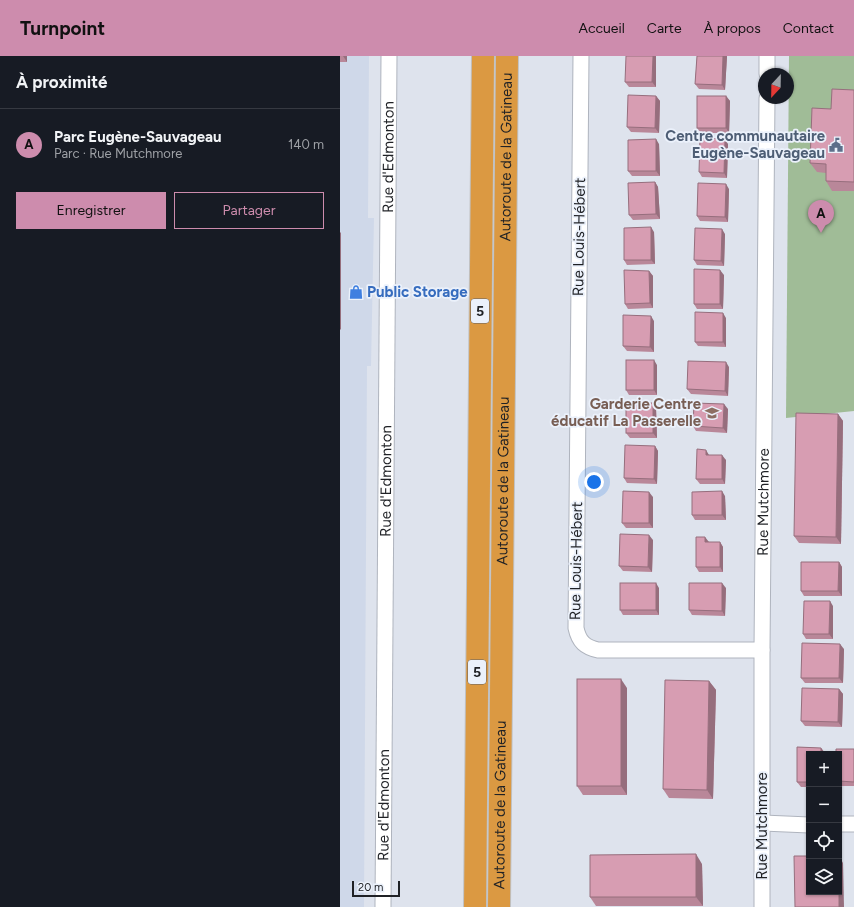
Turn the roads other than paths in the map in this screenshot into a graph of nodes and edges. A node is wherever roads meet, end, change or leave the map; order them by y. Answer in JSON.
{"nodes":[{"id":1,"x":389,"y":56,"type":"edge"},
{"id":2,"x":483,"y":56,"type":"edge"},
{"id":3,"x":507,"y":56,"type":"edge"},
{"id":4,"x":581,"y":56,"type":"edge"},
{"id":5,"x":767,"y":56,"type":"edge"},
{"id":6,"x":767,"y":68,"type":"edge"},
{"id":7,"x":767,"y":104,"type":"edge"},
{"id":8,"x":762,"y":650,"type":"junction"},
{"id":9,"x":500,"y":774,"type":"junction"},
{"id":10,"x":763,"y":823,"type":"junction"},
{"id":11,"x":806,"y":824,"type":"edge"},
{"id":12,"x":842,"y":824,"type":"edge"},
{"id":13,"x":854,"y":824,"type":"edge"},
{"id":14,"x":475,"y":869,"type":"junction"},
{"id":15,"x":383,"y":907,"type":"edge"},
{"id":16,"x":467,"y":907,"type":"edge"},
{"id":17,"x":474,"y":907,"type":"edge"},
{"id":18,"x":499,"y":907,"type":"edge"},
{"id":19,"x":514,"y":907,"type":"edge"},
{"id":20,"x":762,"y":907,"type":"edge"}],
"edges":[{"from":1,"to":15,"type":"street","name":"Rue d'Edmonton"},
{"from":2,"to":14,"type":"highway","name":"Autoroute de la Gatineau","number":"5"},
{"from":3,"to":9,"type":"highway","name":"Autoroute de la Gatineau","number":"5"},
{"from":4,"to":8,"type":"street","name":"Rue Louis-Hébert"},
{"from":5,"to":6,"type":"street"},
{"from":7,"to":8,"type":"street","name":"Rue Mutchmore"},
{"from":8,"to":10,"type":"street","name":"Rue Mutchmore"},
{"from":9,"to":18,"type":"highway","name":"Autoroute de la Gatineau","number":"5"},
{"from":9,"to":19,"type":"highway"},
{"from":10,"to":11,"type":"street"},
{"from":10,"to":20,"type":"street","name":"Rue Mutchmore"},
{"from":12,"to":13,"type":"street"},
{"from":14,"to":16,"type":"highway"},
{"from":14,"to":17,"type":"highway","name":"Autoroute de la Gatineau","number":"5"}]}
